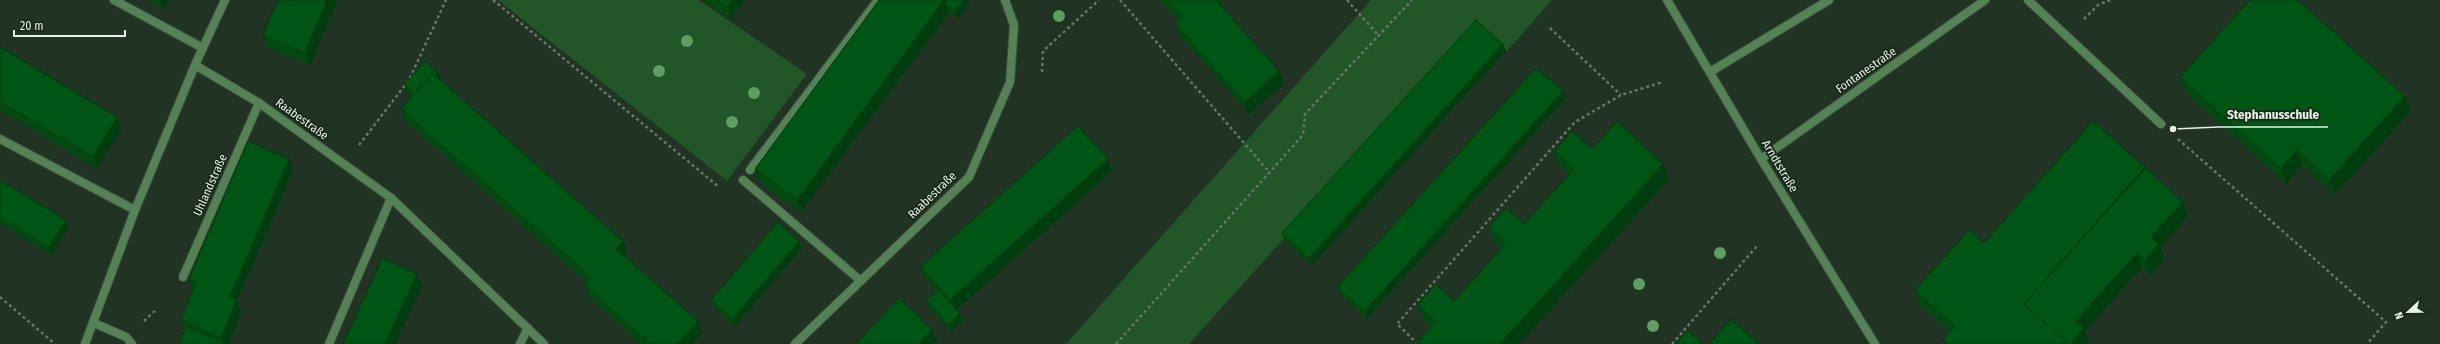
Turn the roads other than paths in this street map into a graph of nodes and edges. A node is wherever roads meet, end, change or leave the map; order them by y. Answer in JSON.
{"nodes":[{"id":1,"x":114,"y":0,"type":"edge"},
{"id":2,"x":224,"y":0,"type":"edge"},
{"id":3,"x":878,"y":0,"type":"edge"},
{"id":4,"x":1005,"y":0,"type":"edge"},
{"id":5,"x":1667,"y":0,"type":"edge"},
{"id":6,"x":1829,"y":0,"type":"edge"},
{"id":7,"x":1985,"y":0,"type":"edge"},
{"id":8,"x":2028,"y":0,"type":"edge"},
{"id":9,"x":203,"y":48,"type":"junction"},
{"id":10,"x":195,"y":65,"type":"junction"},
{"id":11,"x":1710,"y":72,"type":"junction"},
{"id":12,"x":259,"y":103,"type":"junction"},
{"id":13,"x":2161,"y":124,"type":"road end"},
{"id":14,"x":0,"y":139,"type":"edge"},
{"id":15,"x":1761,"y":159,"type":"junction"},
{"id":16,"x":750,"y":170,"type":"dead end"},
{"id":17,"x":743,"y":180,"type":"dead end"},
{"id":18,"x":391,"y":198,"type":"junction"},
{"id":19,"x":135,"y":210,"type":"junction"},
{"id":20,"x":183,"y":277,"type":"dead end"},
{"id":21,"x":861,"y":281,"type":"junction"},
{"id":22,"x":94,"y":323,"type":"junction"},
{"id":23,"x":528,"y":328,"type":"junction"},
{"id":24,"x":85,"y":344,"type":"edge"},
{"id":25,"x":132,"y":344,"type":"edge"},
{"id":26,"x":329,"y":344,"type":"edge"},
{"id":27,"x":520,"y":344,"type":"edge"},
{"id":28,"x":544,"y":344,"type":"edge"},
{"id":29,"x":795,"y":344,"type":"edge"},
{"id":30,"x":1875,"y":344,"type":"edge"}],
"edges":[{"from":1,"to":9,"type":"street"},
{"from":2,"to":9,"type":"street"},
{"from":3,"to":16,"type":"street"},
{"from":4,"to":21,"type":"street","name":"Raabestraße"},
{"from":5,"to":11,"type":"street","name":"Arndtstraße"},
{"from":6,"to":11,"type":"street"},
{"from":7,"to":15,"type":"street","name":"Fontanestraße"},
{"from":8,"to":13,"type":"street"},
{"from":9,"to":10,"type":"street"},
{"from":10,"to":12,"type":"street","name":"Raabestraße"},
{"from":10,"to":19,"type":"street"},
{"from":11,"to":15,"type":"street","name":"Arndtstraße"},
{"from":12,"to":18,"type":"street","name":"Raabestraße"},
{"from":12,"to":20,"type":"street","name":"Uhlandstraße"},
{"from":14,"to":19,"type":"street"},
{"from":15,"to":30,"type":"street","name":"Arndtstraße"},
{"from":17,"to":21,"type":"street"},
{"from":18,"to":23,"type":"street","name":"Raabestraße"},
{"from":18,"to":26,"type":"street"},
{"from":19,"to":22,"type":"street"},
{"from":21,"to":29,"type":"street","name":"Raabestraße"},
{"from":22,"to":24,"type":"street"},
{"from":22,"to":25,"type":"street"},
{"from":23,"to":27,"type":"street"},
{"from":23,"to":28,"type":"street","name":"Raabestraße"}]}
